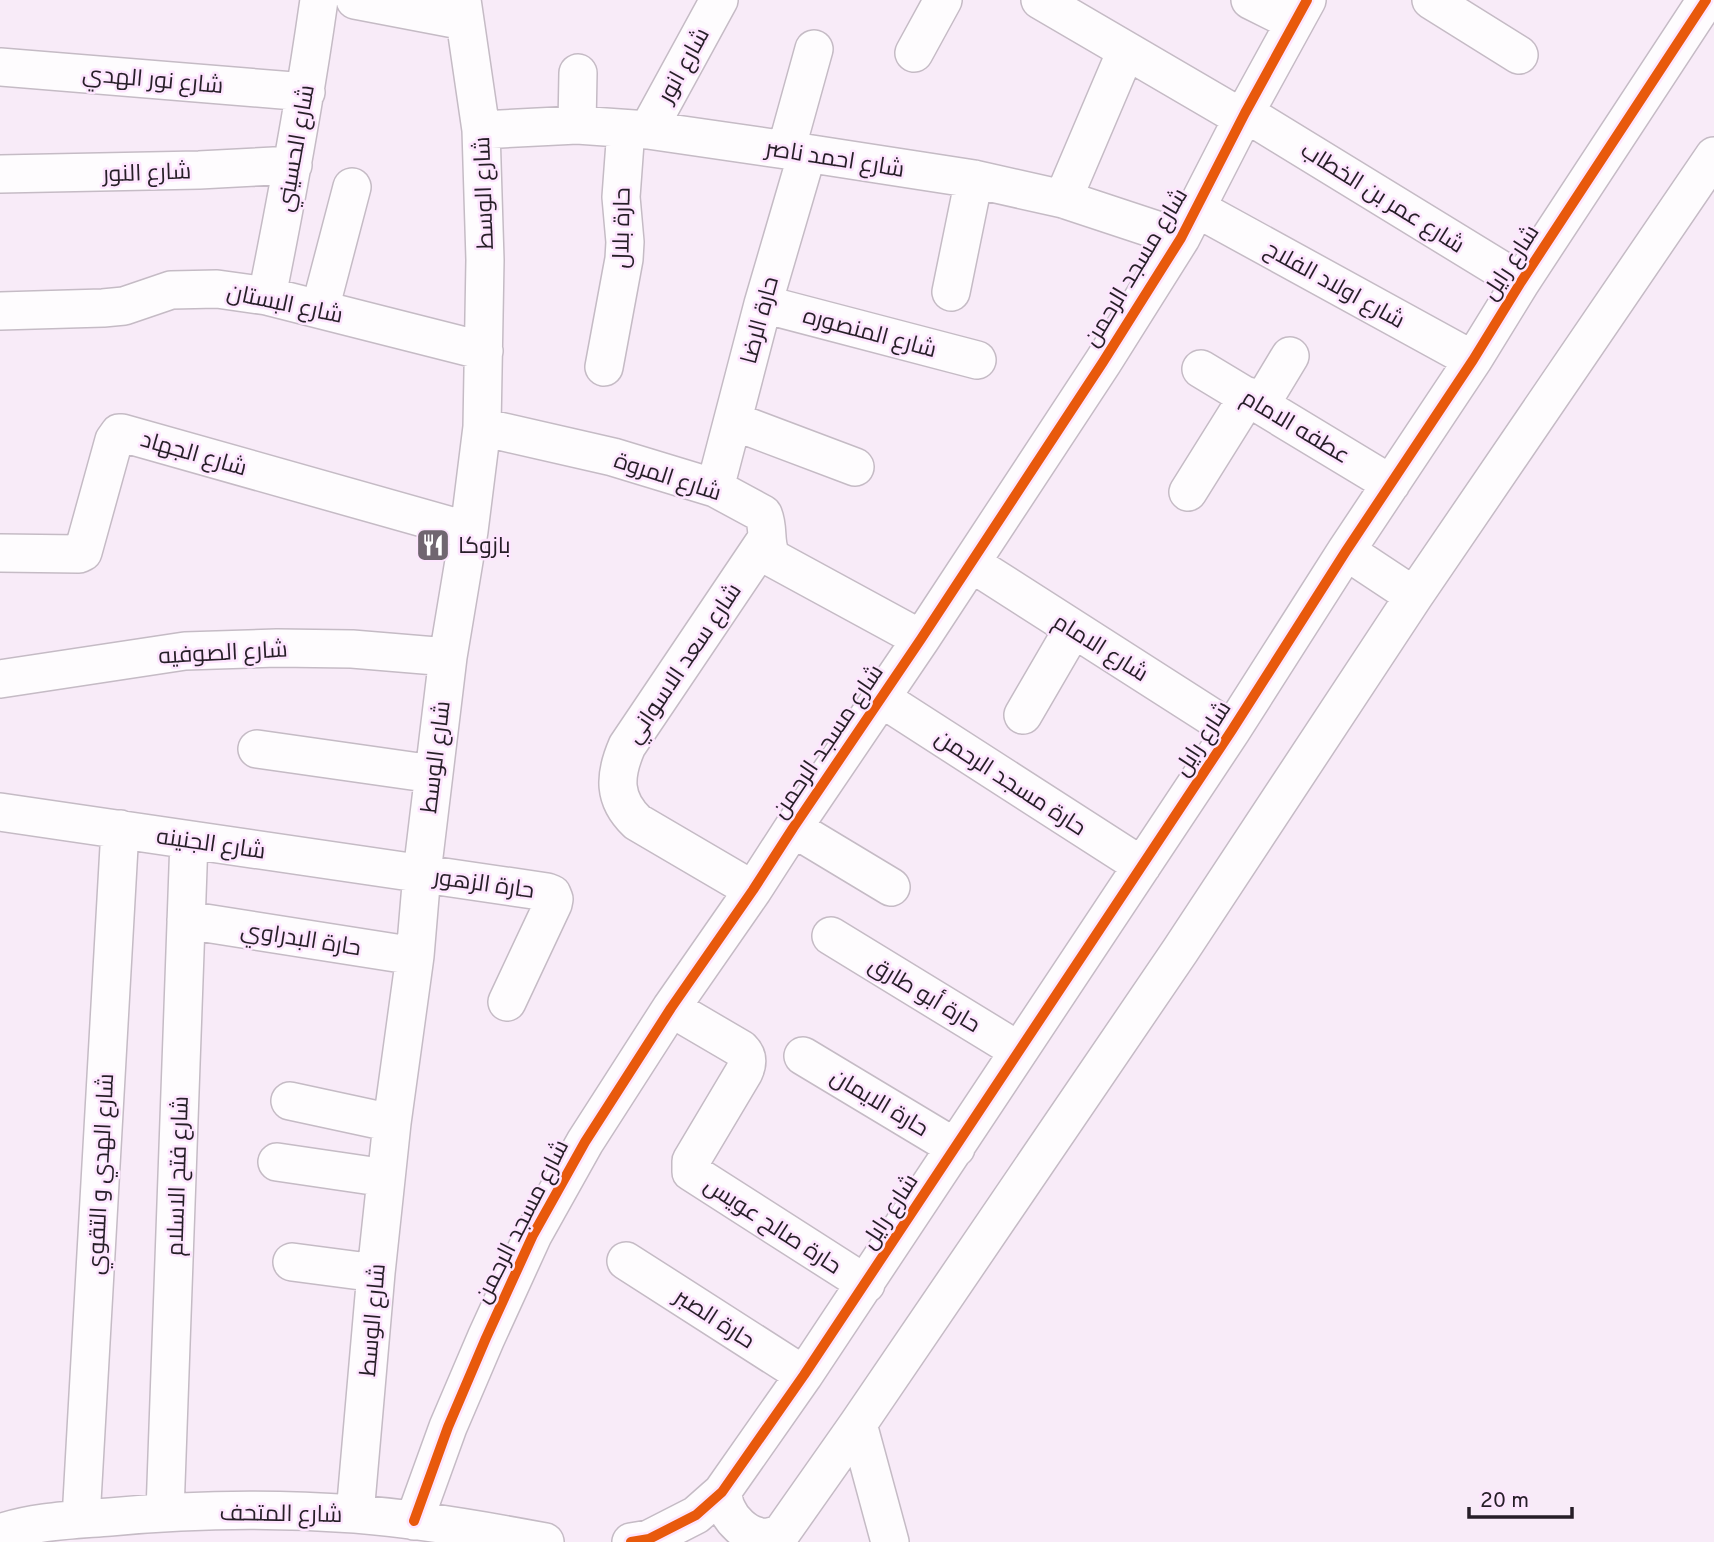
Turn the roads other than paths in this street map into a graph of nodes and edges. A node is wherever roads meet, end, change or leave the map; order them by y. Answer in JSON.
{"nodes":[{"id":1,"x":319,"y":0,"type":"edge"},
{"id":2,"x":355,"y":0,"type":"edge"},
{"id":3,"x":719,"y":0,"type":"edge"},
{"id":4,"x":943,"y":0,"type":"edge"},
{"id":5,"x":1040,"y":0,"type":"edge"},
{"id":6,"x":1250,"y":0,"type":"edge"},
{"id":7,"x":1431,"y":0,"type":"edge"},
{"id":8,"x":1706,"y":0,"type":"edge"},
{"id":9,"x":464,"y":10,"type":"edge"},
{"id":10,"x":1300,"y":11,"type":"edge"},
{"id":11,"x":814,"y":49,"type":"dead end"},
{"id":12,"x":1126,"y":51,"type":"junction"},
{"id":13,"x":914,"y":53,"type":"dead end"},
{"id":14,"x":1520,"y":55,"type":"dead end"},
{"id":15,"x":0,"y":67,"type":"edge"},
{"id":16,"x":578,"y":73,"type":"dead end"},
{"id":17,"x":306,"y":92,"type":"junction"},
{"id":18,"x":1244,"y":116,"type":"junction"},
{"id":19,"x":577,"y":125,"type":"junction"},
{"id":20,"x":481,"y":130,"type":"junction"},
{"id":21,"x":637,"y":130,"type":"junction"},
{"id":22,"x":797,"y":152,"type":"junction"},
{"id":23,"x":1714,"y":156,"type":"edge"},
{"id":24,"x":293,"y":165,"type":"junction"},
{"id":25,"x":0,"y":174,"type":"edge"},
{"id":26,"x":974,"y":179,"type":"junction"},
{"id":27,"x":352,"y":187,"type":"dead end"},
{"id":28,"x":1063,"y":199,"type":"junction"},
{"id":29,"x":1188,"y":223,"type":"junction"},
{"id":30,"x":1521,"y":282,"type":"junction"},
{"id":31,"x":951,"y":292,"type":"dead end"},
{"id":32,"x":267,"y":296,"type":"junction"},
{"id":33,"x":763,"y":304,"type":"junction"},
{"id":34,"x":320,"y":309,"type":"junction"},
{"id":35,"x":0,"y":311,"type":"edge"},
{"id":36,"x":484,"y":351,"type":"junction"},
{"id":37,"x":1290,"y":356,"type":"dead end"},
{"id":38,"x":977,"y":360,"type":"dead end"},
{"id":39,"x":1473,"y":360,"type":"junction"},
{"id":40,"x":604,"y":367,"type":"dead end"},
{"id":41,"x":1201,"y":369,"type":"dead end"},
{"id":42,"x":1255,"y":400,"type":"junction"},
{"id":43,"x":733,"y":421,"type":"junction"},
{"id":44,"x":482,"y":426,"type":"junction"},
{"id":45,"x":855,"y":467,"type":"dead end"},
{"id":46,"x":1391,"y":484,"type":"junction"},
{"id":47,"x":715,"y":488,"type":"junction"},
{"id":48,"x":1188,"y":492,"type":"dead end"},
{"id":49,"x":469,"y":531,"type":"junction"},
{"id":50,"x":767,"y":538,"type":"junction"},
{"id":51,"x":1346,"y":551,"type":"junction"},
{"id":52,"x":0,"y":553,"type":"edge"},
{"id":53,"x":971,"y":564,"type":"junction"},
{"id":54,"x":1414,"y":596,"type":"junction"},
{"id":55,"x":1073,"y":629,"type":"junction"},
{"id":56,"x":921,"y":639,"type":"junction"},
{"id":57,"x":448,"y":657,"type":"junction"},
{"id":58,"x":0,"y":680,"type":"edge"},
{"id":59,"x":881,"y":698,"type":"junction"},
{"id":60,"x":1023,"y":715,"type":"dead end"},
{"id":61,"x":1233,"y":730,"type":"junction"},
{"id":62,"x":257,"y":749,"type":"dead end"},
{"id":63,"x":433,"y":774,"type":"junction"},
{"id":64,"x":0,"y":812,"type":"edge"},
{"id":65,"x":793,"y":828,"type":"junction"},
{"id":66,"x":120,"y":830,"type":"junction"},
{"id":67,"x":189,"y":840,"type":"junction"},
{"id":68,"x":1142,"y":866,"type":"junction"},
{"id":69,"x":422,"y":873,"type":"junction"},
{"id":70,"x":891,"y":887,"type":"dead end"},
{"id":71,"x":754,"y":890,"type":"junction"},
{"id":72,"x":186,"y":920,"type":"junction"},
{"id":73,"x":831,"y":936,"type":"dead end"},
{"id":74,"x":415,"y":957,"type":"junction"},
{"id":75,"x":507,"y":1002,"type":"dead end"},
{"id":76,"x":671,"y":1008,"type":"junction"},
{"id":77,"x":1019,"y":1051,"type":"junction"},
{"id":78,"x":803,"y":1056,"type":"dead end"},
{"id":79,"x":290,"y":1101,"type":"dead end"},
{"id":80,"x":392,"y":1123,"type":"junction"},
{"id":81,"x":956,"y":1148,"type":"junction"},
{"id":82,"x":277,"y":1162,"type":"dead end"},
{"id":83,"x":386,"y":1178,"type":"junction"},
{"id":84,"x":626,"y":1261,"type":"dead end"},
{"id":85,"x":292,"y":1262,"type":"dead end"},
{"id":86,"x":376,"y":1273,"type":"junction"},
{"id":87,"x":866,"y":1284,"type":"junction"},
{"id":88,"x":804,"y":1375,"type":"junction"},
{"id":89,"x":858,"y":1424,"type":"junction"},
{"id":90,"x":722,"y":1492,"type":"junction"},
{"id":91,"x":165,"y":1512,"type":"junction"},
{"id":92,"x":355,"y":1514,"type":"junction"},
{"id":93,"x":81,"y":1519,"type":"junction"},
{"id":94,"x":414,"y":1521,"type":"junction"},
{"id":95,"x":5,"y":1526,"type":"edge"},
{"id":96,"x":778,"y":1538,"type":"edge"},
{"id":97,"x":545,"y":1542,"type":"edge"},
{"id":98,"x":631,"y":1542,"type":"edge"},
{"id":99,"x":890,"y":1542,"type":"edge"}],
"edges":[{"from":1,"to":17,"type":"street","name":"شارع الحسيني"},
{"from":2,"to":9,"type":"street"},
{"from":3,"to":21,"type":"street","name":"شارع انور"},
{"from":4,"to":13,"type":"street"},
{"from":5,"to":12,"type":"street","name":"شارع عمر بن الخطاب"},
{"from":6,"to":10,"type":"street"},
{"from":7,"to":14,"type":"street"},
{"from":8,"to":30,"type":"street","name":"شارع رايل"},
{"from":9,"to":20,"type":"street","name":"شارع الوسط"},
{"from":10,"to":18,"type":"street","name":"شارع مسجد الرحمن"},
{"from":11,"to":22,"type":"street","name":"حارة الرضا"},
{"from":12,"to":18,"type":"street","name":"شارع عمر بن الخطاب"},
{"from":12,"to":28,"type":"street"},
{"from":15,"to":17,"type":"street","name":"شارع نور الهدي"},
{"from":16,"to":19,"type":"street"},
{"from":17,"to":24,"type":"street","name":"شارع الحسيني"},
{"from":18,"to":29,"type":"street","name":"شارع مسجد الرحمن"},
{"from":18,"to":30,"type":"street","name":"شارع عمر بن الخطاب"},
{"from":19,"to":20,"type":"street","name":"شارع احمد ناصر"},
{"from":19,"to":21,"type":"street","name":"شارع احمد ناصر"},
{"from":20,"to":36,"type":"street","name":"شارع الوسط"},
{"from":21,"to":22,"type":"street","name":"شارع احمد ناصر"},
{"from":21,"to":40,"type":"street","name":"حارة بلال"},
{"from":22,"to":26,"type":"street","name":"شارع احمد ناصر"},
{"from":22,"to":33,"type":"street","name":"حارة الرضا"},
{"from":23,"to":54,"type":"street"},
{"from":24,"to":25,"type":"street","name":"شارع النور"},
{"from":24,"to":32,"type":"street","name":"شارع الحسيني"},
{"from":26,"to":28,"type":"street","name":"شارع احمد ناصر"},
{"from":26,"to":31,"type":"street"},
{"from":27,"to":34,"type":"street"},
{"from":28,"to":29,"type":"street","name":"شارع احمد ناصر"},
{"from":29,"to":39,"type":"street","name":"شارع اولاد الفلاح"},
{"from":29,"to":53,"type":"street","name":"شارع مسجد الرحمن"},
{"from":30,"to":39,"type":"street","name":"شارع رايل"},
{"from":32,"to":34,"type":"street","name":"شارع البستان"},
{"from":32,"to":35,"type":"street","name":"شارع البستان"},
{"from":33,"to":38,"type":"street","name":"شارع المنصوره"},
{"from":33,"to":43,"type":"street","name":"حارة الرضا"},
{"from":34,"to":36,"type":"street","name":"شارع البستان"},
{"from":36,"to":44,"type":"street","name":"شارع الوسط"},
{"from":37,"to":42,"type":"street"},
{"from":39,"to":46,"type":"street","name":"شارع رايل"},
{"from":41,"to":42,"type":"street","name":"عطفه الامام"},
{"from":42,"to":46,"type":"street","name":"عطفه الامام"},
{"from":42,"to":48,"type":"street"},
{"from":43,"to":45,"type":"street"},
{"from":43,"to":47,"type":"street","name":"حارة الرضا"},
{"from":44,"to":47,"type":"street","name":"شارع المروة"},
{"from":44,"to":49,"type":"street","name":"شارع الوسط"},
{"from":46,"to":51,"type":"street","name":"شارع رايل"},
{"from":47,"to":50,"type":"street","name":"شارع المروة"},
{"from":49,"to":52,"type":"street","name":"شارع الجهاد"},
{"from":49,"to":57,"type":"street","name":"شارع الوسط"},
{"from":50,"to":56,"type":"street","name":"شارع المروة"},
{"from":50,"to":71,"type":"street","name":"شارع سعد الاسواني"},
{"from":51,"to":54,"type":"street"},
{"from":51,"to":61,"type":"street","name":"شارع رايل"},
{"from":53,"to":55,"type":"street","name":"شارع الامام"},
{"from":53,"to":56,"type":"street","name":"شارع مسجد الرحمن"},
{"from":54,"to":89,"type":"street"},
{"from":55,"to":60,"type":"street"},
{"from":55,"to":61,"type":"street","name":"شارع الامام"},
{"from":56,"to":59,"type":"street","name":"شارع مسجد الرحمن"},
{"from":57,"to":58,"type":"street","name":"شارع الصوفيه"},
{"from":57,"to":63,"type":"street","name":"شارع الوسط"},
{"from":59,"to":65,"type":"street","name":"شارع مسجد الرحمن"},
{"from":59,"to":68,"type":"street","name":"حارة مسجد الرحمن"},
{"from":61,"to":68,"type":"street","name":"شارع رايل"},
{"from":62,"to":63,"type":"street"},
{"from":63,"to":69,"type":"street","name":"شارع الوسط"},
{"from":64,"to":66,"type":"street","name":"شارع الجنينه"},
{"from":65,"to":70,"type":"street"},
{"from":65,"to":71,"type":"street","name":"شارع مسجد الرحمن"},
{"from":66,"to":67,"type":"street","name":"شارع الجنينه"},
{"from":66,"to":93,"type":"street","name":"شارع الهدي و التقوي"},
{"from":67,"to":69,"type":"street","name":"شارع الجنينه"},
{"from":67,"to":72,"type":"street","name":"شارع فتح الاسلام"},
{"from":68,"to":77,"type":"street","name":"شارع رايل"},
{"from":69,"to":74,"type":"street","name":"شارع الوسط"},
{"from":69,"to":75,"type":"street","name":"حارة الزهور"},
{"from":71,"to":76,"type":"street","name":"شارع مسجد الرحمن"},
{"from":72,"to":74,"type":"street","name":"حارة البدراوي"},
{"from":72,"to":91,"type":"street","name":"شارع فتح الاسلام"},
{"from":73,"to":77,"type":"street","name":"حارة أبو طارق"},
{"from":74,"to":80,"type":"street","name":"شارع الوسط"},
{"from":76,"to":87,"type":"street","name":"حارة صالح عويس"},
{"from":76,"to":94,"type":"street","name":"شارع مسجد الرحمن"},
{"from":77,"to":81,"type":"street","name":"شارع رايل"},
{"from":78,"to":81,"type":"street","name":"حارة الايمان"},
{"from":79,"to":80,"type":"street"},
{"from":80,"to":83,"type":"street","name":"شارع الوسط"},
{"from":81,"to":87,"type":"street","name":"شارع رايل"},
{"from":82,"to":83,"type":"street"},
{"from":83,"to":86,"type":"street","name":"شارع الوسط"},
{"from":84,"to":88,"type":"street","name":"حارة الصبر"},
{"from":85,"to":86,"type":"street"},
{"from":86,"to":92,"type":"street","name":"شارع الوسط"},
{"from":87,"to":88,"type":"street","name":"شارع رايل"},
{"from":88,"to":90,"type":"street","name":"شارع رايل"},
{"from":89,"to":96,"type":"street"},
{"from":89,"to":99,"type":"street"},
{"from":90,"to":96,"type":"street"},
{"from":90,"to":98,"type":"street"},
{"from":91,"to":92,"type":"street","name":"شارع المتحف"},
{"from":91,"to":93,"type":"street","name":"شارع المتحف"},
{"from":92,"to":94,"type":"street","name":"شارع المتحف"},
{"from":93,"to":95,"type":"street","name":"شارع المتحف"},
{"from":94,"to":97,"type":"street","name":"شارع المتحف"}]}
